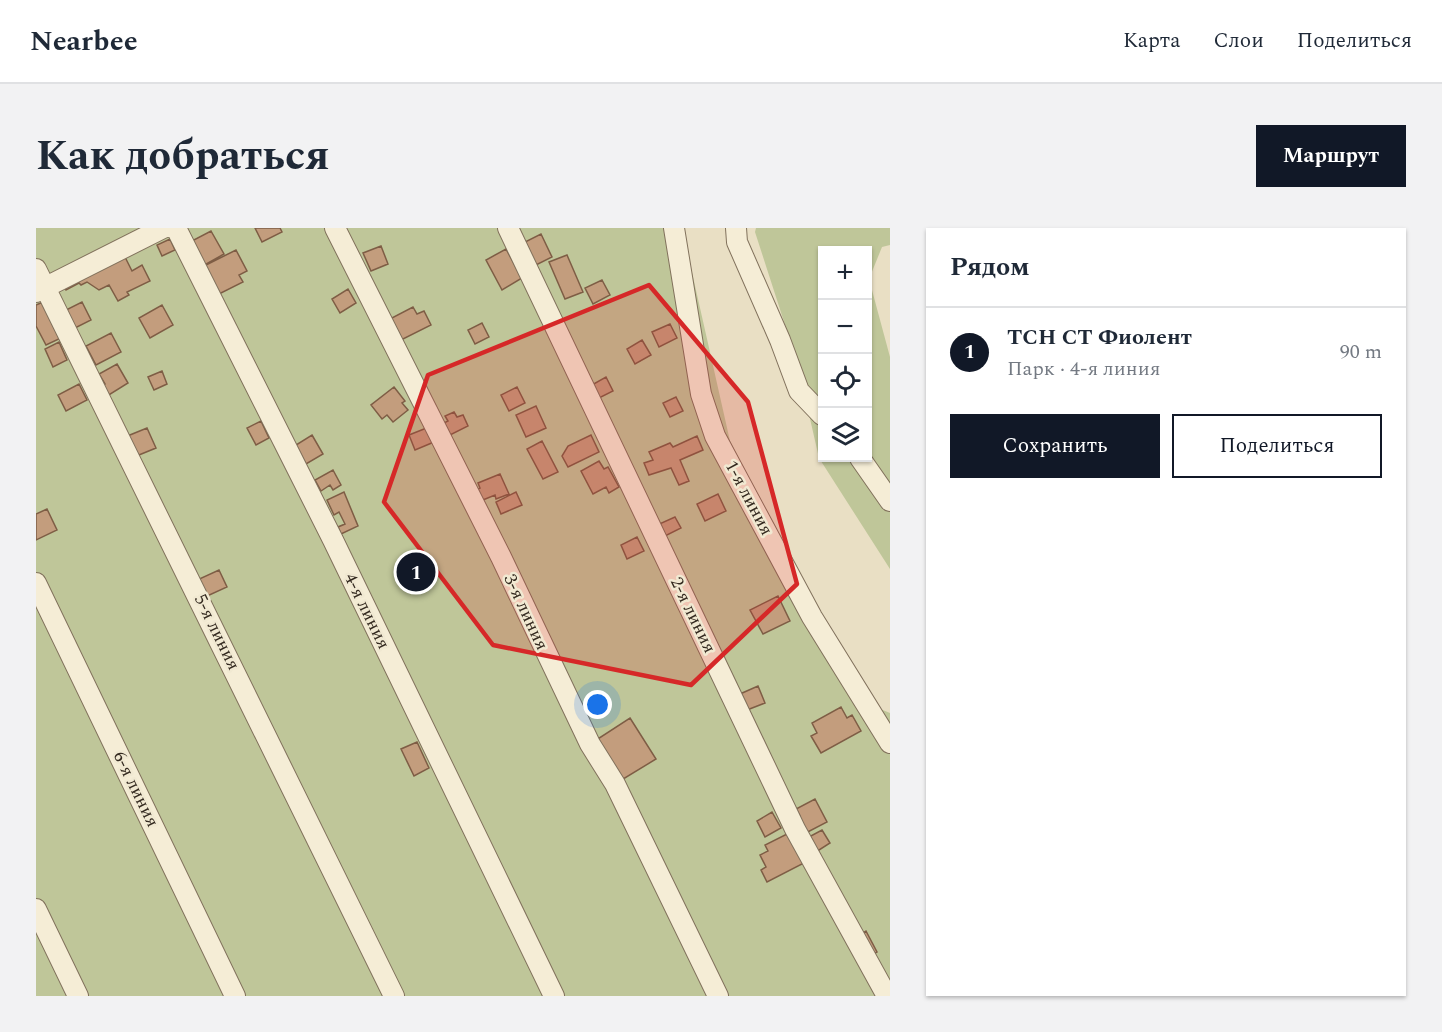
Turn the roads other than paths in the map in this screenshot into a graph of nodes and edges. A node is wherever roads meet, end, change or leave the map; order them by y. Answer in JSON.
{"nodes":[{"id":1,"x":163,"y":228,"type":"edge"},
{"id":2,"x":176,"y":228,"type":"edge"},
{"id":3,"x":335,"y":228,"type":"edge"},
{"id":4,"x":508,"y":228,"type":"edge"},
{"id":5,"x":674,"y":228,"type":"edge"},
{"id":6,"x":736,"y":228,"type":"edge"},
{"id":7,"x":36,"y":269,"type":"edge"},
{"id":8,"x":40,"y":290,"type":"edge"},
{"id":9,"x":818,"y":411,"type":"edge"},
{"id":10,"x":863,"y":462,"type":"edge"},
{"id":11,"x":890,"y":501,"type":"edge"},
{"id":12,"x":36,"y":583,"type":"edge"},
{"id":13,"x":890,"y":743,"type":"edge"},
{"id":14,"x":36,"y":909,"type":"edge"},
{"id":15,"x":78,"y":996,"type":"edge"},
{"id":16,"x":235,"y":996,"type":"edge"},
{"id":17,"x":394,"y":996,"type":"edge"},
{"id":18,"x":554,"y":996,"type":"edge"},
{"id":19,"x":718,"y":996,"type":"edge"},
{"id":20,"x":887,"y":996,"type":"edge"}],
"edges":[{"from":1,"to":8,"type":"street"},
{"from":2,"to":18,"type":"street","name":"4-я линия"},
{"from":3,"to":19,"type":"street","name":"3-я линия"},
{"from":4,"to":20,"type":"street","name":"2-я линия"},
{"from":5,"to":13,"type":"street","name":"1-я линия"},
{"from":6,"to":9,"type":"street"},
{"from":7,"to":8,"type":"street","name":"5-я линия"},
{"from":8,"to":17,"type":"street","name":"5-я линия"},
{"from":10,"to":11,"type":"street"},
{"from":12,"to":16,"type":"street","name":"6-я линия"},
{"from":14,"to":15,"type":"street"}]}
